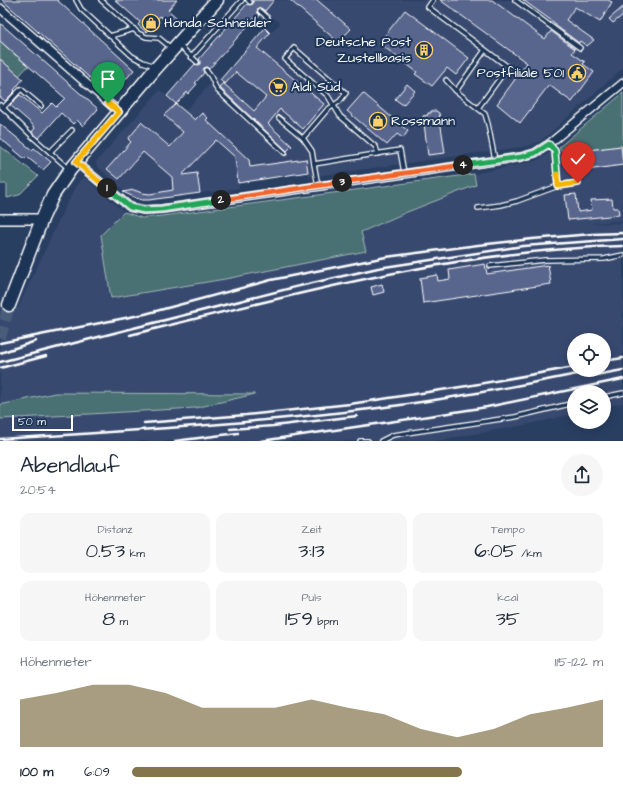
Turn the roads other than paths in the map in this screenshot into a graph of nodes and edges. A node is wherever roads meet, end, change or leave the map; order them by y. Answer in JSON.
{"nodes":[{"id":1,"x":76,"y":0,"type":"edge"},
{"id":2,"x":101,"y":0,"type":"edge"},
{"id":3,"x":217,"y":0,"type":"edge"},
{"id":4,"x":242,"y":0,"type":"edge"},
{"id":5,"x":433,"y":0,"type":"edge"},
{"id":6,"x":515,"y":0,"type":"edge"},
{"id":7,"x":0,"y":8,"type":"edge"},
{"id":8,"x":260,"y":11,"type":"dead end"},
{"id":9,"x":268,"y":18,"type":"dead end"},
{"id":10,"x":134,"y":30,"type":"junction"},
{"id":11,"x":110,"y":36,"type":"junction"},
{"id":12,"x":175,"y":46,"type":"junction"},
{"id":13,"x":580,"y":48,"type":"dead end"},
{"id":14,"x":485,"y":50,"type":"junction"},
{"id":15,"x":191,"y":57,"type":"junction"},
{"id":16,"x":197,"y":62,"type":"dead end"},
{"id":17,"x":156,"y":66,"type":"junction"},
{"id":18,"x":206,"y":70,"type":"dead end"},
{"id":19,"x":446,"y":80,"type":"dead end"},
{"id":20,"x":623,"y":83,"type":"edge"},
{"id":21,"x":456,"y":91,"type":"junction"},
{"id":22,"x":334,"y":105,"type":"junction"},
{"id":23,"x":41,"y":106,"type":"dead end"},
{"id":24,"x":2,"y":107,"type":"edge"},
{"id":25,"x":478,"y":108,"type":"junction"},
{"id":26,"x":119,"y":112,"type":"junction"},
{"id":27,"x":279,"y":118,"type":"dead end"},
{"id":28,"x":72,"y":130,"type":"dead end"},
{"id":29,"x":303,"y":138,"type":"junction"},
{"id":30,"x":549,"y":144,"type":"junction"},
{"id":31,"x":50,"y":152,"type":"junction"},
{"id":32,"x":285,"y":153,"type":"dead end"},
{"id":33,"x":378,"y":154,"type":"junction"},
{"id":34,"x":494,"y":160,"type":"junction"},
{"id":35,"x":314,"y":164,"type":"junction"},
{"id":36,"x":73,"y":166,"type":"junction"},
{"id":37,"x":404,"y":173,"type":"junction"},
{"id":38,"x":578,"y":183,"type":"dead end"},
{"id":39,"x":318,"y":186,"type":"junction"},
{"id":40,"x":558,"y":186,"type":"junction"},
{"id":41,"x":478,"y":208,"type":"dead end"},
{"id":42,"x":0,"y":219,"type":"edge"},
{"id":43,"x":42,"y":219,"type":"junction"},
{"id":44,"x":623,"y":255,"type":"edge"},
{"id":45,"x":490,"y":266,"type":"dead end"},
{"id":46,"x":9,"y":305,"type":"tunnel mouth"},
{"id":47,"x":623,"y":393,"type":"edge"},
{"id":48,"x":611,"y":396,"type":"edge"},
{"id":49,"x":567,"y":405,"type":"edge"},
{"id":50,"x":360,"y":441,"type":"edge"},
{"id":51,"x":368,"y":441,"type":"edge"},
{"id":52,"x":381,"y":441,"type":"edge"}],
"edges":[{"from":1,"to":11,"type":"lane"},
{"from":2,"to":10,"type":"lane"},
{"from":3,"to":12,"type":"main road"},
{"from":4,"to":15,"type":"lane"},
{"from":5,"to":14,"type":"lane"},
{"from":6,"to":13,"type":"lane"},
{"from":7,"to":26,"type":"street"},
{"from":8,"to":9,"type":"lane"},
{"from":10,"to":11,"type":"lane"},
{"from":10,"to":12,"type":"lane"},
{"from":11,"to":17,"type":"lane"},
{"from":12,"to":15,"type":"lane"},
{"from":12,"to":17,"type":"main road"},
{"from":14,"to":21,"type":"lane"},
{"from":14,"to":25,"type":"lane"},
{"from":15,"to":16,"type":"lane"},
{"from":17,"to":26,"type":"main road"},
{"from":18,"to":32,"type":"lane"},
{"from":19,"to":21,"type":"lane"},
{"from":20,"to":30,"type":"street"},
{"from":21,"to":25,"type":"lane"},
{"from":22,"to":22,"type":"lane"},
{"from":22,"to":29,"type":"lane"},
{"from":22,"to":33,"type":"lane"},
{"from":23,"to":24,"type":"lane"},
{"from":24,"to":31,"type":"lane"},
{"from":25,"to":34,"type":"lane"},
{"from":26,"to":36,"type":"main road"},
{"from":27,"to":29,"type":"lane"},
{"from":28,"to":31,"type":"lane"},
{"from":29,"to":35,"type":"lane"},
{"from":30,"to":34,"type":"street"},
{"from":30,"to":40,"type":"lane"},
{"from":31,"to":36,"type":"lane"},
{"from":33,"to":35,"type":"lane"},
{"from":33,"to":37,"type":"lane"},
{"from":34,"to":37,"type":"street"},
{"from":35,"to":39,"type":"lane"},
{"from":36,"to":39,"type":"street"},
{"from":36,"to":43,"type":"main road"},
{"from":37,"to":39,"type":"street"},
{"from":38,"to":40,"type":"lane"},
{"from":40,"to":41,"type":"lane"},
{"from":42,"to":43,"type":"street"},
{"from":43,"to":46,"type":"main road"},
{"from":44,"to":45,"type":"lane"},
{"from":47,"to":48,"type":"lane"},
{"from":49,"to":52,"type":"lane"},
{"from":50,"to":51,"type":"lane"}]}
